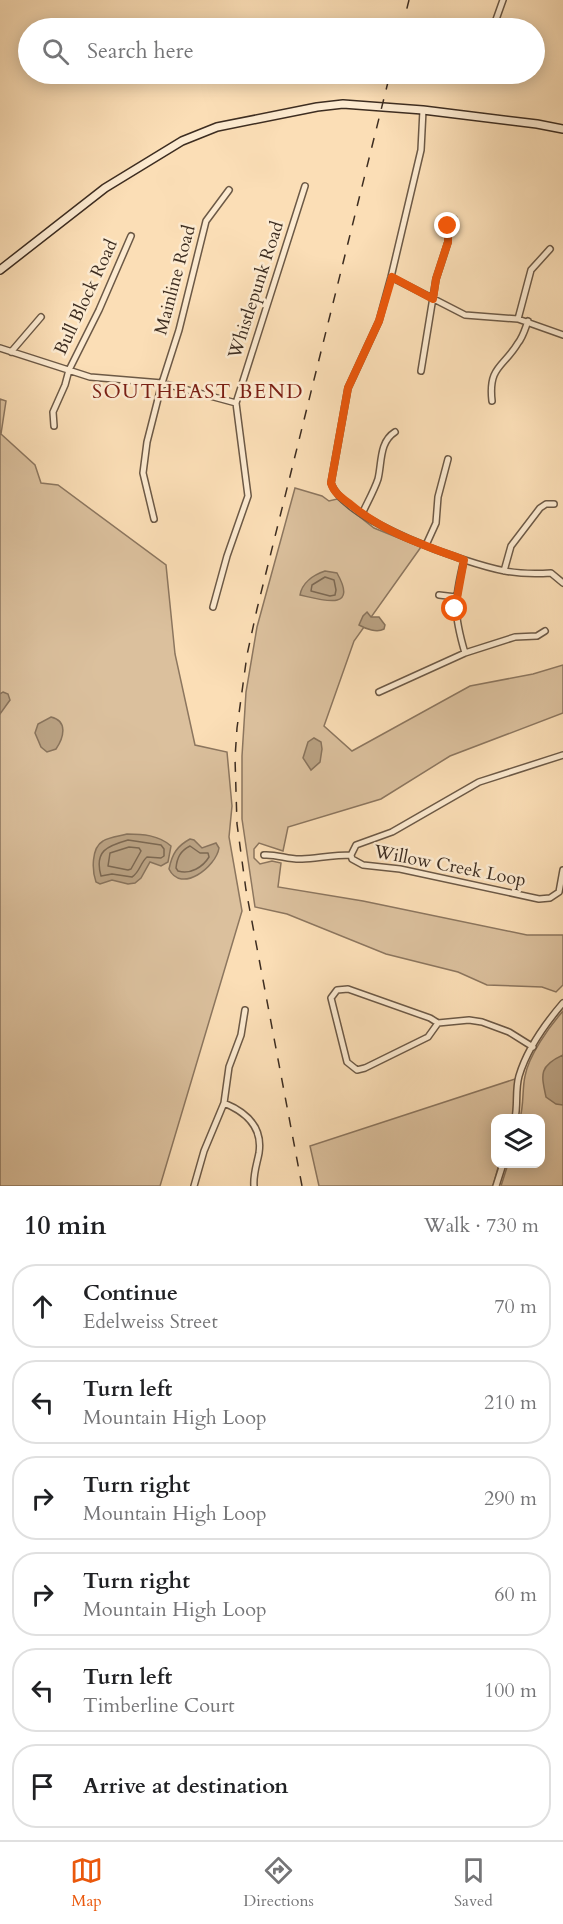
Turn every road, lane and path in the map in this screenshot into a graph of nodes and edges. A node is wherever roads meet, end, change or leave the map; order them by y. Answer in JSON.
{"nodes":[{"id":1,"x":503,"y":0,"type":"edge"},
{"id":2,"x":496,"y":18,"type":"edge"},
{"id":3,"x":423,"y":110,"type":"junction"},
{"id":4,"x":563,"y":129,"type":"edge"},
{"id":5,"x":305,"y":186,"type":"dead end"},
{"id":6,"x":229,"y":190,"type":"dead end"},
{"id":7,"x":454,"y":219,"type":"dead end"},
{"id":8,"x":131,"y":236,"type":"dead end"},
{"id":9,"x":550,"y":249,"type":"dead end"},
{"id":10,"x":0,"y":270,"type":"edge"},
{"id":11,"x":392,"y":277,"type":"junction"},
{"id":12,"x":433,"y":299,"type":"junction"},
{"id":13,"x":41,"y":317,"type":"dead end"},
{"id":14,"x":518,"y":319,"type":"junction"},
{"id":15,"x":528,"y":321,"type":"junction"},
{"id":16,"x":563,"y":335,"type":"edge"},
{"id":17,"x":0,"y":348,"type":"edge"},
{"id":18,"x":11,"y":352,"type":"junction"},
{"id":19,"x":69,"y":370,"type":"junction"},
{"id":20,"x":421,"y":371,"type":"dead end"},
{"id":21,"x":162,"y":383,"type":"junction"},
{"id":22,"x":492,"y":401,"type":"dead end"},
{"id":23,"x":236,"y":403,"type":"junction"},
{"id":24,"x":54,"y":426,"type":"dead end"},
{"id":25,"x":395,"y":432,"type":"dead end"},
{"id":26,"x":448,"y":459,"type":"dead end"},
{"id":27,"x":554,"y":504,"type":"dead end"},
{"id":28,"x":362,"y":514,"type":"junction"},
{"id":29,"x":154,"y":519,"type":"dead end"},
{"id":30,"x":426,"y":545,"type":"junction"},
{"id":31,"x":464,"y":560,"type":"junction"},
{"id":32,"x":504,"y":571,"type":"junction"},
{"id":33,"x":563,"y":583,"type":"edge"},
{"id":34,"x":458,"y":587,"type":"junction"},
{"id":35,"x":465,"y":589,"type":"dead end"},
{"id":36,"x":439,"y":595,"type":"dead end"},
{"id":37,"x":456,"y":597,"type":"junction"},
{"id":38,"x":213,"y":607,"type":"dead end"},
{"id":39,"x":545,"y":631,"type":"dead end"},
{"id":40,"x":465,"y":653,"type":"junction"},
{"id":41,"x":379,"y":692,"type":"dead end"},
{"id":42,"x":563,"y":754,"type":"edge"},
{"id":43,"x":264,"y":855,"type":"dead end"},
{"id":44,"x":351,"y":855,"type":"junction"},
{"id":45,"x":563,"y":870,"type":"edge"},
{"id":46,"x":563,"y":1003,"type":"edge"},
{"id":47,"x":245,"y":1010,"type":"dead end"},
{"id":48,"x":438,"y":1023,"type":"junction"},
{"id":49,"x":532,"y":1047,"type":"junction"},
{"id":50,"x":224,"y":1103,"type":"junction"},
{"id":51,"x":515,"y":1114,"type":"edge"},
{"id":52,"x":502,"y":1168,"type":"edge"},
{"id":53,"x":194,"y":1186,"type":"edge"},
{"id":54,"x":254,"y":1186,"type":"edge"},
{"id":55,"x":496,"y":1186,"type":"edge"}],
"edges":[{"from":1,"to":2,"type":"street"},
{"from":3,"to":4,"type":"street"},
{"from":3,"to":10,"type":"street"},
{"from":3,"to":11,"type":"street"},
{"from":5,"to":23,"type":"street","name":"Whistlepunk Road"},
{"from":6,"to":21,"type":"street","name":"Mainline Road"},
{"from":7,"to":12,"type":"street"},
{"from":8,"to":19,"type":"street","name":"Bull Block Road"},
{"from":9,"to":14,"type":"street"},
{"from":11,"to":12,"type":"street"},
{"from":11,"to":28,"type":"street"},
{"from":12,"to":14,"type":"street"},
{"from":12,"to":20,"type":"street"},
{"from":13,"to":18,"type":"street"},
{"from":14,"to":15,"type":"street"},
{"from":15,"to":16,"type":"street"},
{"from":15,"to":22,"type":"street"},
{"from":17,"to":18,"type":"street"},
{"from":18,"to":19,"type":"street"},
{"from":19,"to":21,"type":"street"},
{"from":19,"to":24,"type":"street","name":"Bull Block Road"},
{"from":21,"to":23,"type":"street"},
{"from":21,"to":29,"type":"street","name":"Mainline Road"},
{"from":23,"to":38,"type":"street"},
{"from":25,"to":28,"type":"street"},
{"from":26,"to":30,"type":"street"},
{"from":27,"to":32,"type":"street"},
{"from":28,"to":30,"type":"street"},
{"from":30,"to":31,"type":"street"},
{"from":31,"to":32,"type":"street"},
{"from":31,"to":34,"type":"street"},
{"from":32,"to":33,"type":"street"},
{"from":34,"to":35,"type":"street"},
{"from":34,"to":37,"type":"street"},
{"from":36,"to":37,"type":"street"},
{"from":37,"to":40,"type":"street"},
{"from":39,"to":40,"type":"street"},
{"from":40,"to":41,"type":"street"},
{"from":42,"to":44,"type":"street","name":"Willow Creek Loop"},
{"from":43,"to":44,"type":"street","name":"Willow Creek Loop"},
{"from":44,"to":45,"type":"street","name":"Willow Creek Loop"},
{"from":46,"to":49,"type":"street"},
{"from":47,"to":50,"type":"street"},
{"from":48,"to":48,"type":"street"},
{"from":48,"to":49,"type":"street"},
{"from":49,"to":51,"type":"street"},
{"from":50,"to":53,"type":"street"},
{"from":50,"to":54,"type":"street"},
{"from":52,"to":55,"type":"street"}]}
